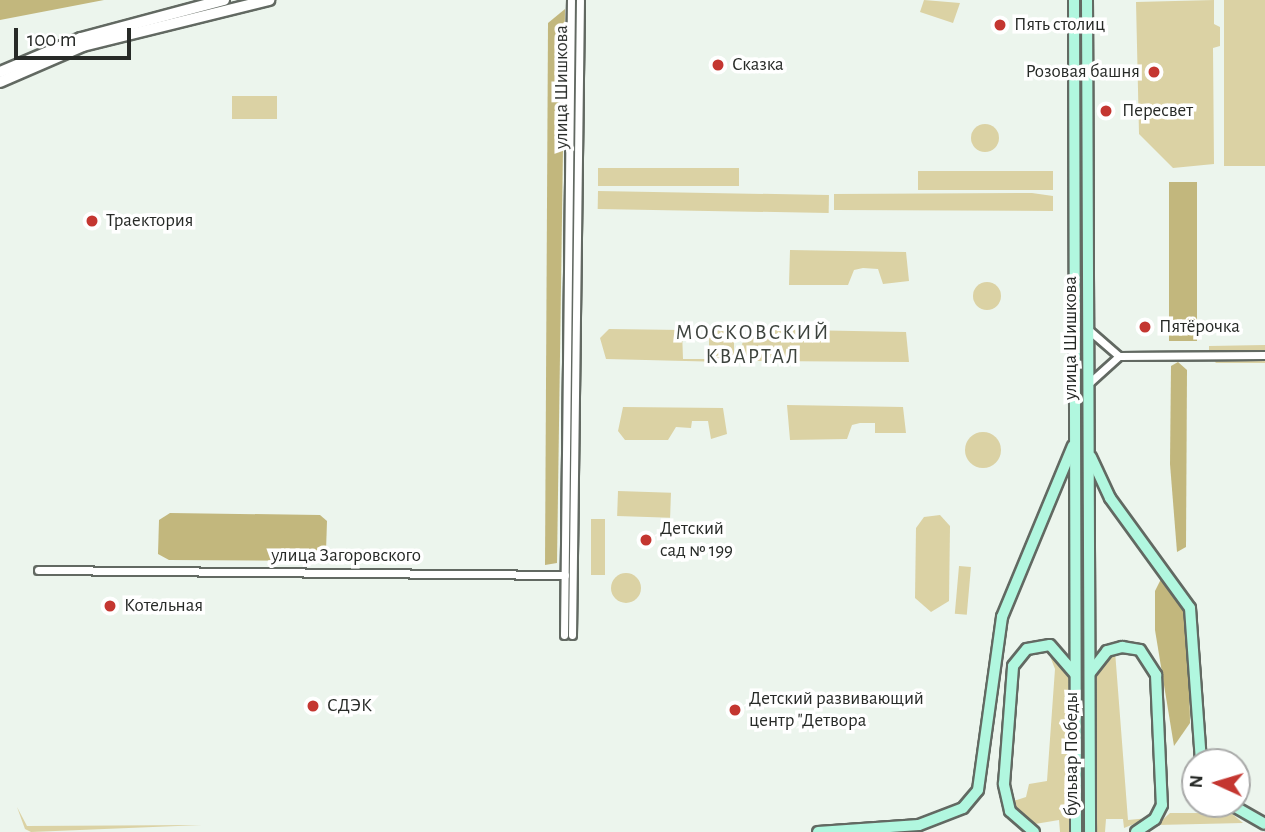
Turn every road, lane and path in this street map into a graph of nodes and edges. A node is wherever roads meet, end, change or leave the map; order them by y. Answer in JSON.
{"nodes":[{"id":1,"x":224,"y":0,"type":"edge"},
{"id":2,"x":269,"y":0,"type":"edge"},
{"id":3,"x":571,"y":0,"type":"edge"},
{"id":4,"x":580,"y":0,"type":"edge"},
{"id":5,"x":1074,"y":0,"type":"edge"},
{"id":6,"x":1087,"y":0,"type":"edge"},
{"id":7,"x":0,"y":72,"type":"edge"},
{"id":8,"x":0,"y":82,"type":"edge"},
{"id":9,"x":1074,"y":136,"type":"junction"},
{"id":10,"x":1087,"y":136,"type":"junction"},
{"id":11,"x":1074,"y":192,"type":"junction"},
{"id":12,"x":1088,"y":192,"type":"junction"},
{"id":13,"x":1088,"y":329,"type":"junction"},
{"id":14,"x":1119,"y":355,"type":"junction"},
{"id":15,"x":1265,"y":355,"type":"edge"},
{"id":16,"x":1088,"y":385,"type":"junction"},
{"id":17,"x":1076,"y":436,"type":"junction"},
{"id":18,"x":1088,"y":452,"type":"junction"},
{"id":19,"x":38,"y":570,"type":"dead end"},
{"id":20,"x":565,"y":575,"type":"junction"},
{"id":21,"x":1076,"y":675,"type":"junction"},
{"id":22,"x":1089,"y":675,"type":"junction"},
{"id":23,"x":1199,"y":748,"type":"edge"},
{"id":24,"x":1076,"y":829,"type":"edge"},
{"id":25,"x":818,"y":832,"type":"edge"},
{"id":26,"x":1034,"y":832,"type":"edge"},
{"id":27,"x":1090,"y":832,"type":"edge"},
{"id":28,"x":1136,"y":832,"type":"edge"}],
"edges":[{"from":1,"to":7,"type":"street"},
{"from":2,"to":8,"type":"street"},
{"from":3,"to":20,"type":"street","name":"улица Шишкова"},
{"from":4,"to":20,"type":"street","name":"улица Шишкова"},
{"from":5,"to":9,"type":"main road","name":"улица Шишкова"},
{"from":6,"to":10,"type":"main road","name":"улица Шишкова"},
{"from":9,"to":10,"type":"main road"},
{"from":9,"to":11,"type":"main road","name":"улица Шишкова"},
{"from":10,"to":12,"type":"main road","name":"улица Шишкова"},
{"from":11,"to":12,"type":"main road"},
{"from":11,"to":17,"type":"main road","name":"улица Шишкова"},
{"from":12,"to":13,"type":"main road","name":"улица Шишкова"},
{"from":13,"to":14,"type":"street"},
{"from":13,"to":16,"type":"main road","name":"улица Шишкова"},
{"from":14,"to":15,"type":"street"},
{"from":14,"to":16,"type":"street"},
{"from":16,"to":18,"type":"main road","name":"улица Шишкова"},
{"from":17,"to":21,"type":"main road","name":"улица Шишкова"},
{"from":17,"to":25,"type":"main road"},
{"from":18,"to":22,"type":"main road","name":"улица Шишкова"},
{"from":18,"to":23,"type":"main road"},
{"from":19,"to":20,"type":"street","name":"улица Загоровского"},
{"from":21,"to":24,"type":"main road","name":"бульвар Победы"},
{"from":21,"to":26,"type":"main road"},
{"from":22,"to":27,"type":"main road","name":"бульвар Победы"},
{"from":22,"to":28,"type":"main road"}]}
